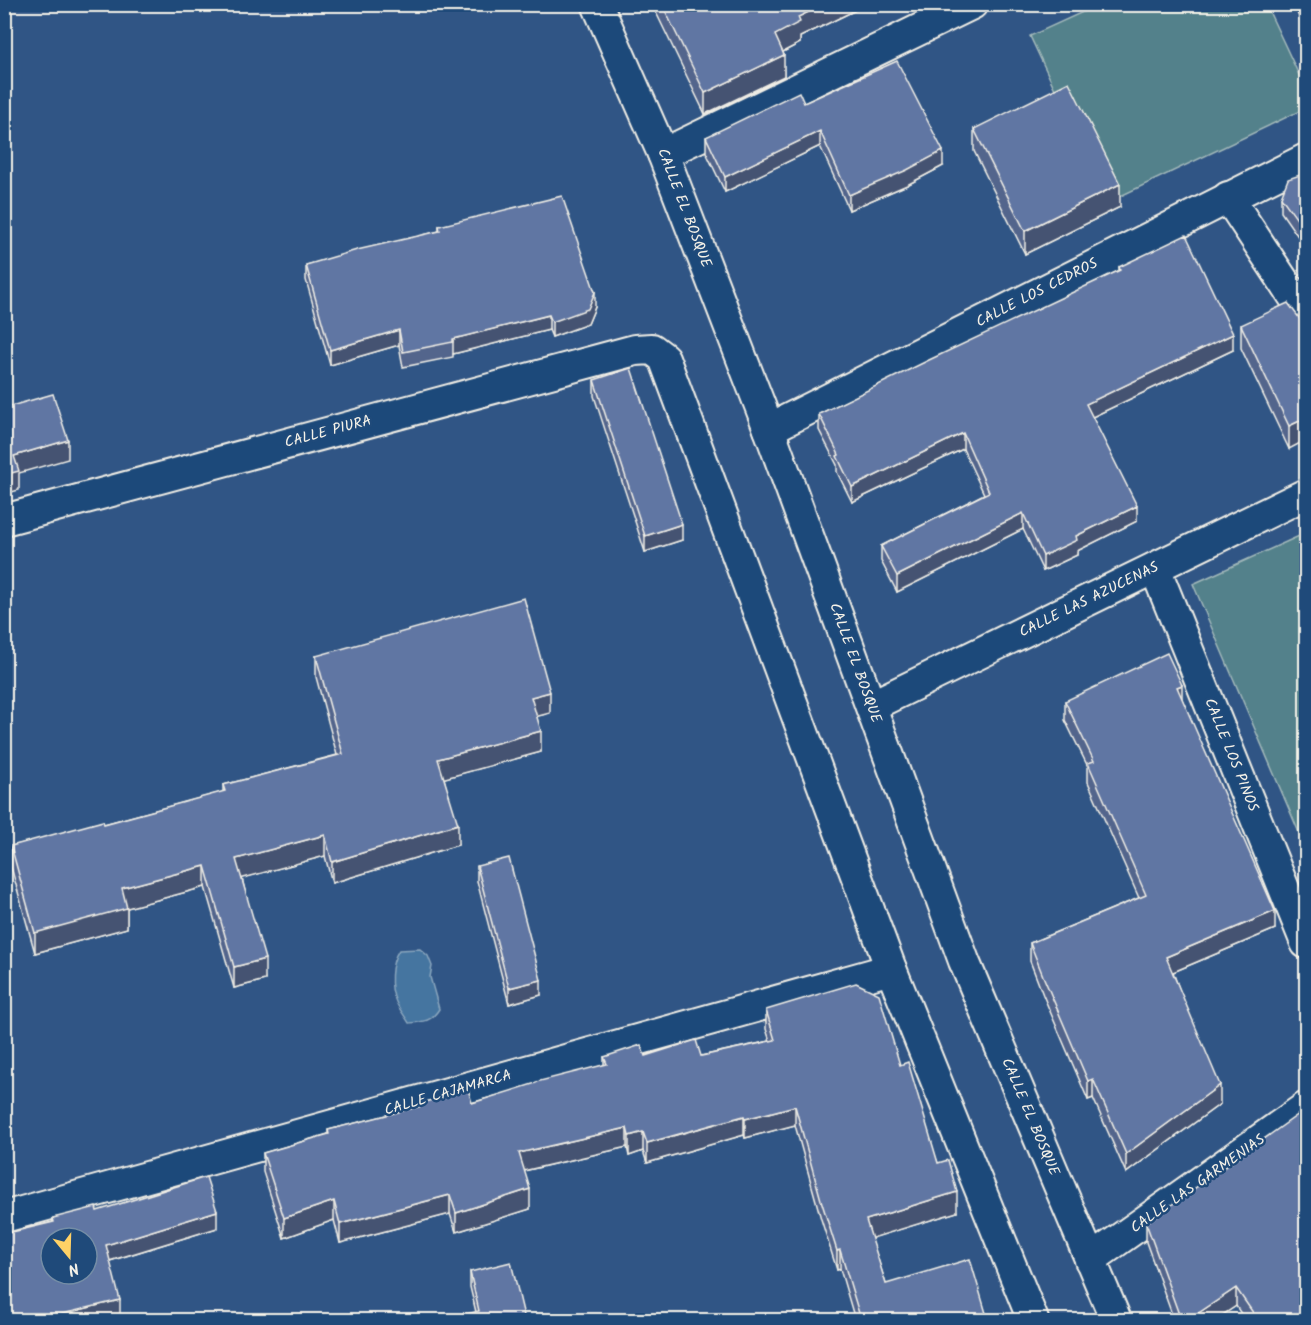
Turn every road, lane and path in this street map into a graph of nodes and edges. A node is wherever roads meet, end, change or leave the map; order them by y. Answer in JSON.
{"nodes":[{"id":1,"x":597,"y":4,"type":"edge"},
{"id":2,"x":972,"y":4,"type":"edge"},
{"id":3,"x":663,"y":154,"type":"junction"},
{"id":4,"x":1306,"y":159,"type":"edge"},
{"id":5,"x":1228,"y":196,"type":"junction"},
{"id":6,"x":1306,"y":315,"type":"edge"},
{"id":7,"x":769,"y":429,"type":"junction"},
{"id":8,"x":1306,"y":494,"type":"edge"},
{"id":9,"x":4,"y":520,"type":"edge"},
{"id":10,"x":1155,"y":568,"type":"junction"},
{"id":11,"x":871,"y":706,"type":"junction"},
{"id":12,"x":1306,"y":943,"type":"edge"},
{"id":13,"x":891,"y":969,"type":"junction"},
{"id":14,"x":1306,"y":1107,"type":"edge"},
{"id":15,"x":4,"y":1217,"type":"edge"},
{"id":16,"x":1090,"y":1260,"type":"junction"},
{"id":17,"x":1033,"y":1320,"type":"edge"},
{"id":18,"x":1116,"y":1320,"type":"edge"}],
"edges":[{"from":1,"to":3,"type":"street","name":"CALLE EL BOSQUE"},
{"from":2,"to":3,"type":"street"},
{"from":3,"to":7,"type":"street","name":"CALLE EL BOSQUE"},
{"from":4,"to":5,"type":"street","name":"CALLE LOS CEDROS"},
{"from":5,"to":6,"type":"street"},
{"from":5,"to":7,"type":"street","name":"CALLE LOS CEDROS"},
{"from":7,"to":11,"type":"street","name":"CALLE EL BOSQUE"},
{"from":8,"to":10,"type":"street","name":"CALLE LAS AZUCENAS"},
{"from":9,"to":13,"type":"street","name":"CALLE PIURA"},
{"from":10,"to":11,"type":"street","name":"CALLE LAS AZUCENAS"},
{"from":10,"to":12,"type":"street","name":"CALLE LOS PINOS"},
{"from":11,"to":16,"type":"street","name":"CALLE EL BOSQUE"},
{"from":13,"to":15,"type":"street","name":"CALLE CAJAMARCA"},
{"from":13,"to":17,"type":"street"},
{"from":14,"to":16,"type":"street","name":"CALLE LAS GARMENIAS"},
{"from":16,"to":18,"type":"street","name":"CALLE EL BOSQUE"}]}
